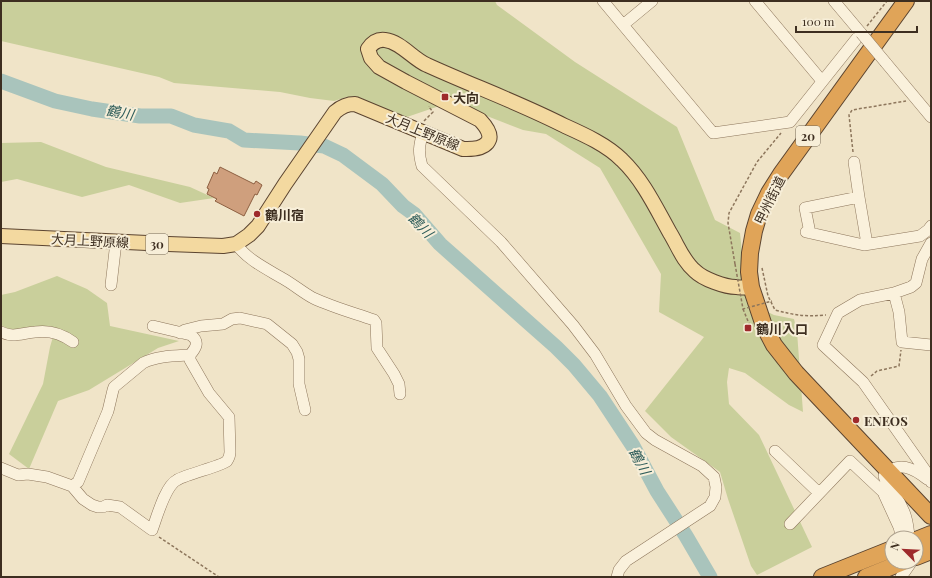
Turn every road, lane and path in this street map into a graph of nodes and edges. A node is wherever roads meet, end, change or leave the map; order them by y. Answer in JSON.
{"nodes":[{"id":1,"x":603,"y":1,"type":"edge"},
{"id":2,"x":652,"y":1,"type":"edge"},
{"id":3,"x":755,"y":1,"type":"edge"},
{"id":4,"x":834,"y":1,"type":"edge"},
{"id":5,"x":887,"y":1,"type":"edge"},
{"id":6,"x":906,"y":1,"type":"edge"},
{"id":7,"x":623,"y":25,"type":"junction"},
{"id":8,"x":861,"y":33,"type":"junction"},
{"id":9,"x":822,"y":81,"type":"junction"},
{"id":10,"x":917,"y":100,"type":"junction"},
{"id":11,"x":429,"y":106,"type":"dead end"},
{"id":12,"x":931,"y":117,"type":"edge"},
{"id":13,"x":790,"y":122,"type":"junction"},
{"id":14,"x":420,"y":131,"type":"junction"},
{"id":15,"x":854,"y":162,"type":"joint"},
{"id":16,"x":859,"y":197,"type":"junction"},
{"id":17,"x":931,"y":226,"type":"edge"},
{"id":18,"x":1,"y":236,"type":"edge"},
{"id":19,"x":116,"y":242,"type":"junction"},
{"id":20,"x":931,"y":243,"type":"edge"},
{"id":21,"x":236,"y":244,"type":"junction"},
{"id":22,"x":867,"y":244,"type":"junction"},
{"id":23,"x":761,"y":262,"type":"dead end"},
{"id":24,"x":111,"y":285,"type":"dead end"},
{"id":25,"x":752,"y":286,"type":"junction"},
{"id":26,"x":894,"y":293,"type":"junction"},
{"id":27,"x":772,"y":301,"type":"junction"},
{"id":28,"x":743,"y":309,"type":"junction"},
{"id":29,"x":838,"y":313,"type":"junction"},
{"id":30,"x":153,"y":326,"type":"dead end"},
{"id":31,"x":750,"y":326,"type":"dead end"},
{"id":32,"x":1,"y":332,"type":"edge"},
{"id":33,"x":180,"y":333,"type":"junction"},
{"id":34,"x":73,"y":342,"type":"dead end"},
{"id":35,"x":902,"y":342,"type":"junction"},
{"id":36,"x":931,"y":345,"type":"edge"},
{"id":37,"x":190,"y":355,"type":"junction"},
{"id":38,"x":863,"y":382,"type":"junction"},
{"id":39,"x":400,"y":394,"type":"dead end"},
{"id":40,"x":305,"y":410,"type":"dead end"},
{"id":41,"x":776,"y":451,"type":"dead end"},
{"id":42,"x":1,"y":468,"type":"edge"},
{"id":43,"x":888,"y":471,"type":"junction"},
{"id":44,"x":931,"y":482,"type":"edge"},
{"id":45,"x":72,"y":486,"type":"junction"},
{"id":46,"x":819,"y":493,"type":"junction"},
{"id":47,"x":931,"y":516,"type":"edge"},
{"id":48,"x":790,"y":524,"type":"dead end"},
{"id":49,"x":152,"y":530,"type":"junction"},
{"id":50,"x":900,"y":530,"type":"edge"},
{"id":51,"x":908,"y":530,"type":"edge"},
{"id":52,"x":884,"y":552,"type":"edge"},
{"id":53,"x":885,"y":570,"type":"edge"},
{"id":54,"x":219,"y":577,"type":"edge"},
{"id":55,"x":617,"y":577,"type":"edge"},
{"id":56,"x":822,"y":577,"type":"edge"},
{"id":57,"x":866,"y":577,"type":"edge"}],
"edges":[{"from":1,"to":7,"type":"street"},
{"from":2,"to":7,"type":"street"},
{"from":3,"to":9,"type":"street"},
{"from":4,"to":8,"type":"street"},
{"from":5,"to":8,"type":"path"},
{"from":6,"to":25,"type":"highway","name":"甲州街道","number":"20"},
{"from":7,"to":13,"type":"street"},
{"from":8,"to":9,"type":"street"},
{"from":8,"to":10,"type":"street","bridge":true},
{"from":9,"to":13,"type":"street"},
{"from":10,"to":12,"type":"street"},
{"from":10,"to":15,"type":"path"},
{"from":11,"to":14,"type":"path"},
{"from":13,"to":28,"type":"path","bridge":true},
{"from":14,"to":21,"type":"main road","name":"大月上野原線"},
{"from":14,"to":25,"type":"main road","name":"大月上野原線"},
{"from":14,"to":55,"type":"street"},
{"from":15,"to":16,"type":"street"},
{"from":16,"to":22,"type":"street"},
{"from":16,"to":22,"type":"street"},
{"from":17,"to":22,"type":"street"},
{"from":18,"to":19,"type":"main road","name":"大月上野原線","number":"30"},
{"from":19,"to":21,"type":"main road","name":"大月上野原線","number":"30"},
{"from":19,"to":24,"type":"street"},
{"from":20,"to":26,"type":"street"},
{"from":21,"to":39,"type":"street"},
{"from":23,"to":27,"type":"path"},
{"from":25,"to":43,"type":"highway","name":"甲州街道","number":"20"},
{"from":26,"to":29,"type":"street"},
{"from":26,"to":35,"type":"street"},
{"from":27,"to":28,"type":"path","bridge":true},
{"from":27,"to":29,"type":"path"},
{"from":28,"to":31,"type":"path"},
{"from":29,"to":38,"type":"street"},
{"from":30,"to":33,"type":"street"},
{"from":32,"to":34,"type":"street"},
{"from":33,"to":37,"type":"street"},
{"from":33,"to":40,"type":"street"},
{"from":35,"to":36,"type":"street"},
{"from":35,"to":38,"type":"path"},
{"from":37,"to":45,"type":"street"},
{"from":37,"to":49,"type":"street"},
{"from":38,"to":44,"type":"street"},
{"from":41,"to":46,"type":"street"},
{"from":42,"to":45,"type":"street"},
{"from":43,"to":44,"type":"street"},
{"from":43,"to":47,"type":"highway","name":"甲州街道","number":"20"},
{"from":43,"to":51,"type":"street"},
{"from":45,"to":49,"type":"street"},
{"from":46,"to":48,"type":"street"},
{"from":46,"to":50,"type":"street"},
{"from":49,"to":54,"type":"path"},
{"from":52,"to":56,"type":"highway"},
{"from":53,"to":57,"type":"highway"}]}
